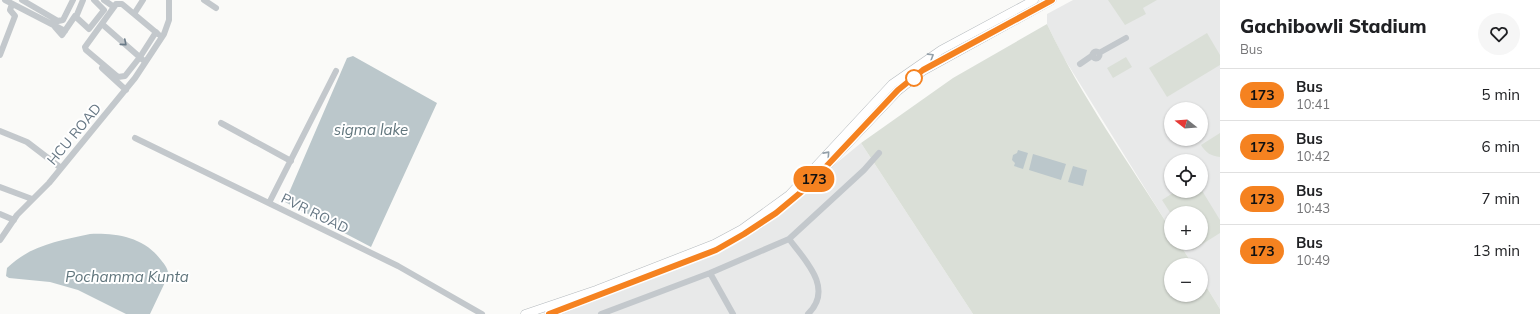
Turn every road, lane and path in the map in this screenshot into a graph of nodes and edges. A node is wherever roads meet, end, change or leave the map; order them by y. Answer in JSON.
{"nodes":[{"id":1,"x":5,"y":0,"type":"edge"},
{"id":2,"x":73,"y":0,"type":"edge"},
{"id":3,"x":83,"y":0,"type":"edge"},
{"id":4,"x":94,"y":0,"type":"edge"},
{"id":5,"x":104,"y":0,"type":"edge"},
{"id":6,"x":143,"y":0,"type":"edge"},
{"id":7,"x":169,"y":0,"type":"edge"},
{"id":8,"x":204,"y":0,"type":"edge"},
{"id":9,"x":1034,"y":0,"type":"edge"},
{"id":10,"x":1052,"y":0,"type":"edge"},
{"id":11,"x":24,"y":1,"type":"edge"},
{"id":12,"x":12,"y":4,"type":"junction"},
{"id":13,"x":34,"y":6,"type":"junction"},
{"id":14,"x":114,"y":7,"type":"junction"},
{"id":15,"x":216,"y":8,"type":"dead end"},
{"id":16,"x":23,"y":10,"type":"junction"},
{"id":17,"x":1023,"y":10,"type":"junction"},
{"id":18,"x":30,"y":14,"type":"junction"},
{"id":19,"x":134,"y":14,"type":"junction"},
{"id":20,"x":75,"y":16,"type":"junction"},
{"id":21,"x":102,"y":24,"type":"junction"},
{"id":22,"x":156,"y":32,"type":"junction"},
{"id":23,"x":162,"y":38,"type":"junction"},
{"id":24,"x":1126,"y":38,"type":"dead end"},
{"id":25,"x":0,"y":55,"type":"edge"},
{"id":26,"x":140,"y":57,"type":"junction"},
{"id":27,"x":146,"y":62,"type":"junction"},
{"id":28,"x":1080,"y":64,"type":"dead end"},
{"id":29,"x":98,"y":65,"type":"dead end"},
{"id":30,"x":336,"y":71,"type":"dead end"},
{"id":31,"x":126,"y":90,"type":"junction"},
{"id":32,"x":221,"y":123,"type":"dead end"},
{"id":33,"x":0,"y":131,"type":"edge"},
{"id":34,"x":135,"y":138,"type":"dead end"},
{"id":35,"x":879,"y":153,"type":"dead end"},
{"id":36,"x":291,"y":161,"type":"junction"},
{"id":37,"x":61,"y":168,"type":"junction"},
{"id":38,"x":0,"y":187,"type":"edge"},
{"id":39,"x":32,"y":200,"type":"junction"},
{"id":40,"x":269,"y":203,"type":"junction"},
{"id":41,"x":0,"y":214,"type":"edge"},
{"id":42,"x":14,"y":220,"type":"junction"},
{"id":43,"x":790,"y":239,"type":"junction"},
{"id":44,"x":0,"y":240,"type":"edge"},
{"id":45,"x":710,"y":273,"type":"junction"},
{"id":46,"x":482,"y":314,"type":"edge"},
{"id":47,"x":525,"y":314,"type":"edge"},
{"id":48,"x":549,"y":314,"type":"edge"},
{"id":49,"x":600,"y":314,"type":"edge"},
{"id":50,"x":733,"y":314,"type":"edge"},
{"id":51,"x":808,"y":314,"type":"edge"}],
"edges":[{"from":1,"to":12,"type":"street"},
{"from":2,"to":13,"type":"street"},
{"from":3,"to":20,"type":"street"},
{"from":4,"to":20,"type":"street"},
{"from":5,"to":14,"type":"street"},
{"from":6,"to":19,"type":"street"},
{"from":7,"to":23,"type":"street","name":"HCU ROAD"},
{"from":8,"to":15,"type":"street"},
{"from":9,"to":17,"type":"main road"},
{"from":10,"to":17,"type":"main road"},
{"from":11,"to":13,"type":"street"},
{"from":11,"to":16,"type":"street"},
{"from":12,"to":16,"type":"street"},
{"from":12,"to":25,"type":"street"},
{"from":13,"to":18,"type":"street"},
{"from":14,"to":19,"type":"street"},
{"from":14,"to":21,"type":"street"},
{"from":16,"to":18,"type":"street"},
{"from":47,"to":17,"type":"main road","one_way":true},
{"from":17,"to":48,"type":"main road"},
{"from":18,"to":20,"type":"street"},
{"from":19,"to":22,"type":"street"},
{"from":21,"to":26,"type":"street","one_way":true},
{"from":21,"to":26,"type":"street"},
{"from":22,"to":23,"type":"street"},
{"from":22,"to":26,"type":"street"},
{"from":23,"to":27,"type":"street","name":"HCU ROAD"},
{"from":24,"to":28,"type":"street"},
{"from":26,"to":27,"type":"street"},
{"from":27,"to":31,"type":"street","name":"HCU ROAD"},
{"from":29,"to":31,"type":"street"},
{"from":30,"to":36,"type":"street"},
{"from":31,"to":37,"type":"street","name":"HCU ROAD"},
{"from":32,"to":36,"type":"street"},
{"from":33,"to":37,"type":"street"},
{"from":34,"to":40,"type":"street","name":"PVR ROAD"},
{"from":35,"to":43,"type":"street"},
{"from":36,"to":40,"type":"street"},
{"from":37,"to":39,"type":"street","name":"HCU ROAD"},
{"from":38,"to":39,"type":"street"},
{"from":39,"to":42,"type":"street","name":"HCU ROAD"},
{"from":40,"to":46,"type":"street","name":"PVR ROAD"},
{"from":41,"to":42,"type":"street"},
{"from":42,"to":44,"type":"street","name":"HCU ROAD"},
{"from":43,"to":45,"type":"street"},
{"from":43,"to":51,"type":"street"},
{"from":45,"to":49,"type":"street"},
{"from":45,"to":50,"type":"street"}]}
